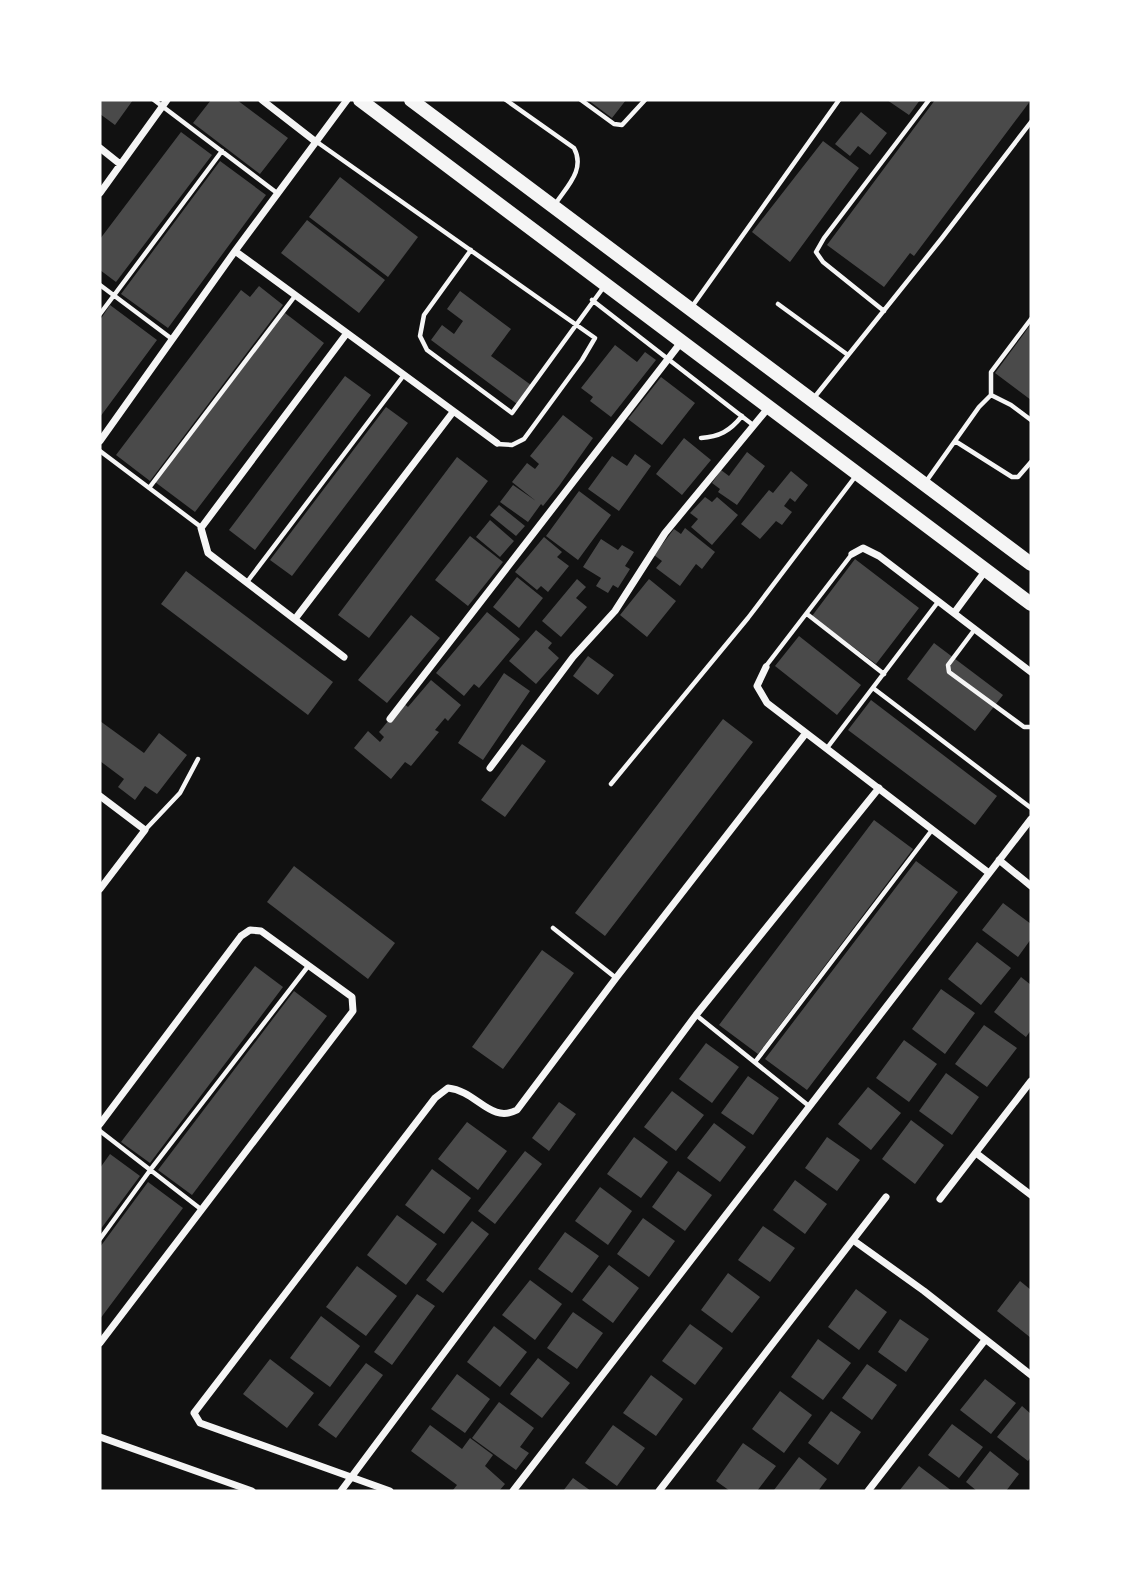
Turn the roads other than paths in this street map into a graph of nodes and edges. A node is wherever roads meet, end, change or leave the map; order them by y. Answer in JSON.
{"nodes":[{"id":1,"x":154,"y":100,"type":"edge"},
{"id":2,"x":262,"y":100,"type":"edge"},
{"id":3,"x":347,"y":100,"type":"edge"},
{"id":4,"x":360,"y":100,"type":"edge"},
{"id":5,"x":411,"y":100,"type":"edge"},
{"id":6,"x":509,"y":100,"type":"edge"},
{"id":7,"x":581,"y":100,"type":"edge"},
{"id":8,"x":645,"y":100,"type":"edge"},
{"id":9,"x":839,"y":100,"type":"edge"},
{"id":10,"x":929,"y":100,"type":"edge"},
{"id":11,"x":164,"y":103,"type":"edge"},
{"id":12,"x":1031,"y":122,"type":"edge"},
{"id":13,"x":316,"y":142,"type":"junction"},
{"id":14,"x":100,"y":148,"type":"edge"},
{"id":15,"x":222,"y":151,"type":"junction"},
{"id":16,"x":120,"y":164,"type":"junction"},
{"id":17,"x":100,"y":193,"type":"edge"},
{"id":18,"x":277,"y":193,"type":"junction"},
{"id":19,"x":554,"y":206,"type":"junction"},
{"id":20,"x":471,"y":250,"type":"junction"},
{"id":21,"x":235,"y":251,"type":"junction"},
{"id":22,"x":606,"y":284,"type":"junction"},
{"id":23,"x":100,"y":285,"type":"edge"},
{"id":24,"x":114,"y":295,"type":"junction"},
{"id":25,"x":296,"y":295,"type":"junction"},
{"id":26,"x":592,"y":300,"type":"junction"},
{"id":27,"x":778,"y":304,"type":"dead end"},
{"id":28,"x":691,"y":309,"type":"junction"},
{"id":29,"x":884,"y":311,"type":"junction"},
{"id":30,"x":100,"y":314,"type":"edge"},
{"id":31,"x":1031,"y":319,"type":"edge"},
{"id":32,"x":577,"y":324,"type":"junction"},
{"id":33,"x":347,"y":333,"type":"junction"},
{"id":34,"x":172,"y":339,"type":"junction"},
{"id":35,"x":682,"y":341,"type":"junction"},
{"id":36,"x":848,"y":355,"type":"junction"},
{"id":37,"x":669,"y":359,"type":"junction"},
{"id":38,"x":404,"y":375,"type":"junction"},
{"id":39,"x":991,"y":395,"type":"junction"},
{"id":40,"x":813,"y":400,"type":"junction"},
{"id":41,"x":769,"y":407,"type":"junction"},
{"id":42,"x":453,"y":412,"type":"junction"},
{"id":43,"x":742,"y":415,"type":"junction"},
{"id":44,"x":1031,"y":420,"type":"edge"},
{"id":45,"x":753,"y":425,"type":"junction"},
{"id":46,"x":701,"y":438,"type":"dead end"},
{"id":47,"x":100,"y":441,"type":"edge"},
{"id":48,"x":955,"y":441,"type":"junction"},
{"id":49,"x":497,"y":443,"type":"joint"},
{"id":50,"x":100,"y":451,"type":"edge"},
{"id":51,"x":1031,"y":462,"type":"edge"},
{"id":52,"x":858,"y":473,"type":"junction"},
{"id":53,"x":924,"y":484,"type":"junction"},
{"id":54,"x":149,"y":488,"type":"junction"},
{"id":55,"x":201,"y":528,"type":"junction"},
{"id":56,"x":852,"y":554,"type":"joint"},
{"id":57,"x":1031,"y":564,"type":"edge"},
{"id":58,"x":986,"y":570,"type":"junction"},
{"id":59,"x":247,"y":582,"type":"junction"},
{"id":60,"x":939,"y":601,"type":"junction"},
{"id":61,"x":1031,"y":604,"type":"edge"},
{"id":62,"x":954,"y":613,"type":"junction"},
{"id":63,"x":807,"y":614,"type":"junction"},
{"id":64,"x":296,"y":619,"type":"junction"},
{"id":65,"x":975,"y":629,"type":"junction"},
{"id":66,"x":344,"y":657,"type":"dead end"},
{"id":67,"x":766,"y":667,"type":"joint"},
{"id":68,"x":1031,"y":672,"type":"edge"},
{"id":69,"x":884,"y":674,"type":"junction"},
{"id":70,"x":873,"y":688,"type":"junction"},
{"id":71,"x":390,"y":719,"type":"dead end"},
{"id":72,"x":1031,"y":726,"type":"edge"},
{"id":73,"x":806,"y":733,"type":"junction"},
{"id":74,"x":826,"y":748,"type":"junction"},
{"id":75,"x":198,"y":759,"type":"dead end"},
{"id":76,"x":490,"y":768,"type":"dead end"},
{"id":77,"x":611,"y":784,"type":"dead end"},
{"id":78,"x":878,"y":789,"type":"junction"},
{"id":79,"x":100,"y":796,"type":"edge"},
{"id":80,"x":1031,"y":808,"type":"edge"},
{"id":81,"x":1031,"y":818,"type":"edge"},
{"id":82,"x":145,"y":830,"type":"junction"},
{"id":83,"x":932,"y":830,"type":"junction"},
{"id":84,"x":999,"y":860,"type":"junction"},
{"id":85,"x":991,"y":870,"type":"junction"},
{"id":86,"x":1031,"y":886,"type":"edge"},
{"id":87,"x":100,"y":889,"type":"edge"},
{"id":88,"x":553,"y":928,"type":"dead end"},
{"id":89,"x":309,"y":965,"type":"junction"},
{"id":90,"x":616,"y":978,"type":"junction"},
{"id":91,"x":696,"y":1015,"type":"junction"},
{"id":92,"x":755,"y":1062,"type":"junction"},
{"id":93,"x":1031,"y":1081,"type":"edge"},
{"id":94,"x":809,"y":1106,"type":"junction"},
{"id":95,"x":100,"y":1124,"type":"edge"},
{"id":96,"x":100,"y":1131,"type":"edge"},
{"id":97,"x":976,"y":1153,"type":"junction"},
{"id":98,"x":150,"y":1169,"type":"junction"},
{"id":99,"x":1031,"y":1195,"type":"edge"},
{"id":100,"x":886,"y":1197,"type":"dead end"},
{"id":101,"x":940,"y":1199,"type":"dead end"},
{"id":102,"x":202,"y":1210,"type":"junction"},
{"id":103,"x":100,"y":1240,"type":"edge"},
{"id":104,"x":853,"y":1240,"type":"junction"},
{"id":105,"x":985,"y":1340,"type":"junction"},
{"id":106,"x":100,"y":1343,"type":"edge"},
{"id":107,"x":1031,"y":1376,"type":"edge"},
{"id":108,"x":100,"y":1437,"type":"edge"},
{"id":109,"x":351,"y":1476,"type":"junction"},
{"id":110,"x":252,"y":1491,"type":"edge"},
{"id":111,"x":341,"y":1491,"type":"edge"},
{"id":112,"x":390,"y":1491,"type":"edge"},
{"id":113,"x":513,"y":1491,"type":"edge"},
{"id":114,"x":659,"y":1491,"type":"edge"},
{"id":115,"x":868,"y":1491,"type":"edge"}],
"edges":[{"from":1,"to":11,"type":"lane"},
{"from":2,"to":13,"type":"street"},
{"from":3,"to":13,"type":"street"},
{"from":4,"to":22,"type":"main road"},
{"from":5,"to":19,"type":"main road"},
{"from":6,"to":19,"type":"lane"},
{"from":7,"to":8,"type":"lane"},
{"from":9,"to":28,"type":"lane"},
{"from":10,"to":29,"type":"lane"},
{"from":11,"to":15,"type":"lane"},
{"from":11,"to":16,"type":"street"},
{"from":12,"to":29,"type":"lane"},
{"from":13,"to":18,"type":"street"},
{"from":13,"to":20,"type":"lane"},
{"from":14,"to":16,"type":"street"},
{"from":15,"to":18,"type":"lane"},
{"from":15,"to":24,"type":"lane"},
{"from":16,"to":17,"type":"street"},
{"from":18,"to":21,"type":"street"},
{"from":19,"to":28,"type":"main road"},
{"from":20,"to":32,"type":"lane"},
{"from":20,"to":32,"type":"lane"},
{"from":21,"to":25,"type":"street"},
{"from":21,"to":34,"type":"street"},
{"from":22,"to":26,"type":"lane"},
{"from":22,"to":35,"type":"main road"},
{"from":23,"to":24,"type":"lane"},
{"from":24,"to":30,"type":"lane"},
{"from":24,"to":34,"type":"lane"},
{"from":25,"to":33,"type":"street"},
{"from":25,"to":54,"type":"lane"},
{"from":26,"to":32,"type":"lane"},
{"from":26,"to":37,"type":"lane"},
{"from":27,"to":36,"type":"lane"},
{"from":28,"to":40,"type":"main road"},
{"from":29,"to":36,"type":"lane"},
{"from":31,"to":39,"type":"lane"},
{"from":32,"to":49,"type":"lane"},
{"from":33,"to":38,"type":"street"},
{"from":33,"to":55,"type":"street"},
{"from":34,"to":47,"type":"street"},
{"from":35,"to":37,"type":"street"},
{"from":35,"to":41,"type":"main road"},
{"from":36,"to":40,"type":"lane"},
{"from":37,"to":43,"type":"lane"},
{"from":37,"to":71,"type":"street"},
{"from":38,"to":42,"type":"street"},
{"from":38,"to":59,"type":"lane"},
{"from":39,"to":44,"type":"lane"},
{"from":39,"to":48,"type":"lane"},
{"from":40,"to":53,"type":"main road"},
{"from":41,"to":45,"type":"street"},
{"from":41,"to":52,"type":"main road"},
{"from":42,"to":49,"type":"street"},
{"from":42,"to":64,"type":"street"},
{"from":43,"to":45,"type":"lane"},
{"from":43,"to":46,"type":"lane"},
{"from":45,"to":76,"type":"street"},
{"from":48,"to":51,"type":"lane"},
{"from":48,"to":53,"type":"lane"},
{"from":50,"to":54,"type":"lane"},
{"from":52,"to":58,"type":"main road"},
{"from":52,"to":77,"type":"lane"},
{"from":53,"to":57,"type":"main road"},
{"from":54,"to":55,"type":"lane"},
{"from":55,"to":59,"type":"street"},
{"from":56,"to":60,"type":"street"},
{"from":56,"to":63,"type":"lane"},
{"from":58,"to":61,"type":"main road"},
{"from":58,"to":62,"type":"street"},
{"from":59,"to":64,"type":"street"},
{"from":60,"to":62,"type":"street"},
{"from":60,"to":69,"type":"lane"},
{"from":62,"to":65,"type":"street"},
{"from":63,"to":67,"type":"lane"},
{"from":63,"to":69,"type":"lane"},
{"from":64,"to":66,"type":"street"},
{"from":65,"to":68,"type":"street"},
{"from":65,"to":72,"type":"lane"},
{"from":67,"to":73,"type":"street"},
{"from":69,"to":70,"type":"lane"},
{"from":70,"to":74,"type":"lane"},
{"from":70,"to":80,"type":"lane"},
{"from":73,"to":74,"type":"street"},
{"from":73,"to":90,"type":"street"},
{"from":74,"to":78,"type":"street"},
{"from":75,"to":82,"type":"lane"},
{"from":78,"to":83,"type":"street"},
{"from":78,"to":91,"type":"street"},
{"from":79,"to":82,"type":"street"},
{"from":81,"to":84,"type":"street"},
{"from":82,"to":87,"type":"street"},
{"from":83,"to":85,"type":"street"},
{"from":83,"to":92,"type":"lane"},
{"from":84,"to":85,"type":"street"},
{"from":84,"to":86,"type":"street"},
{"from":85,"to":94,"type":"street"},
{"from":88,"to":90,"type":"lane"},
{"from":89,"to":95,"type":"street"},
{"from":89,"to":98,"type":"lane"},
{"from":89,"to":102,"type":"street"},
{"from":90,"to":109,"type":"street"},
{"from":91,"to":92,"type":"lane"},
{"from":91,"to":109,"type":"street"},
{"from":92,"to":94,"type":"lane"},
{"from":93,"to":97,"type":"street"},
{"from":94,"to":113,"type":"street"},
{"from":96,"to":98,"type":"lane"},
{"from":97,"to":99,"type":"street"},
{"from":97,"to":101,"type":"street"},
{"from":98,"to":102,"type":"lane"},
{"from":98,"to":103,"type":"lane"},
{"from":100,"to":104,"type":"street"},
{"from":102,"to":106,"type":"street"},
{"from":104,"to":105,"type":"street"},
{"from":104,"to":114,"type":"street"},
{"from":105,"to":107,"type":"street"},
{"from":105,"to":115,"type":"street"},
{"from":108,"to":110,"type":"street"},
{"from":109,"to":111,"type":"street"},
{"from":109,"to":112,"type":"street"}]}
